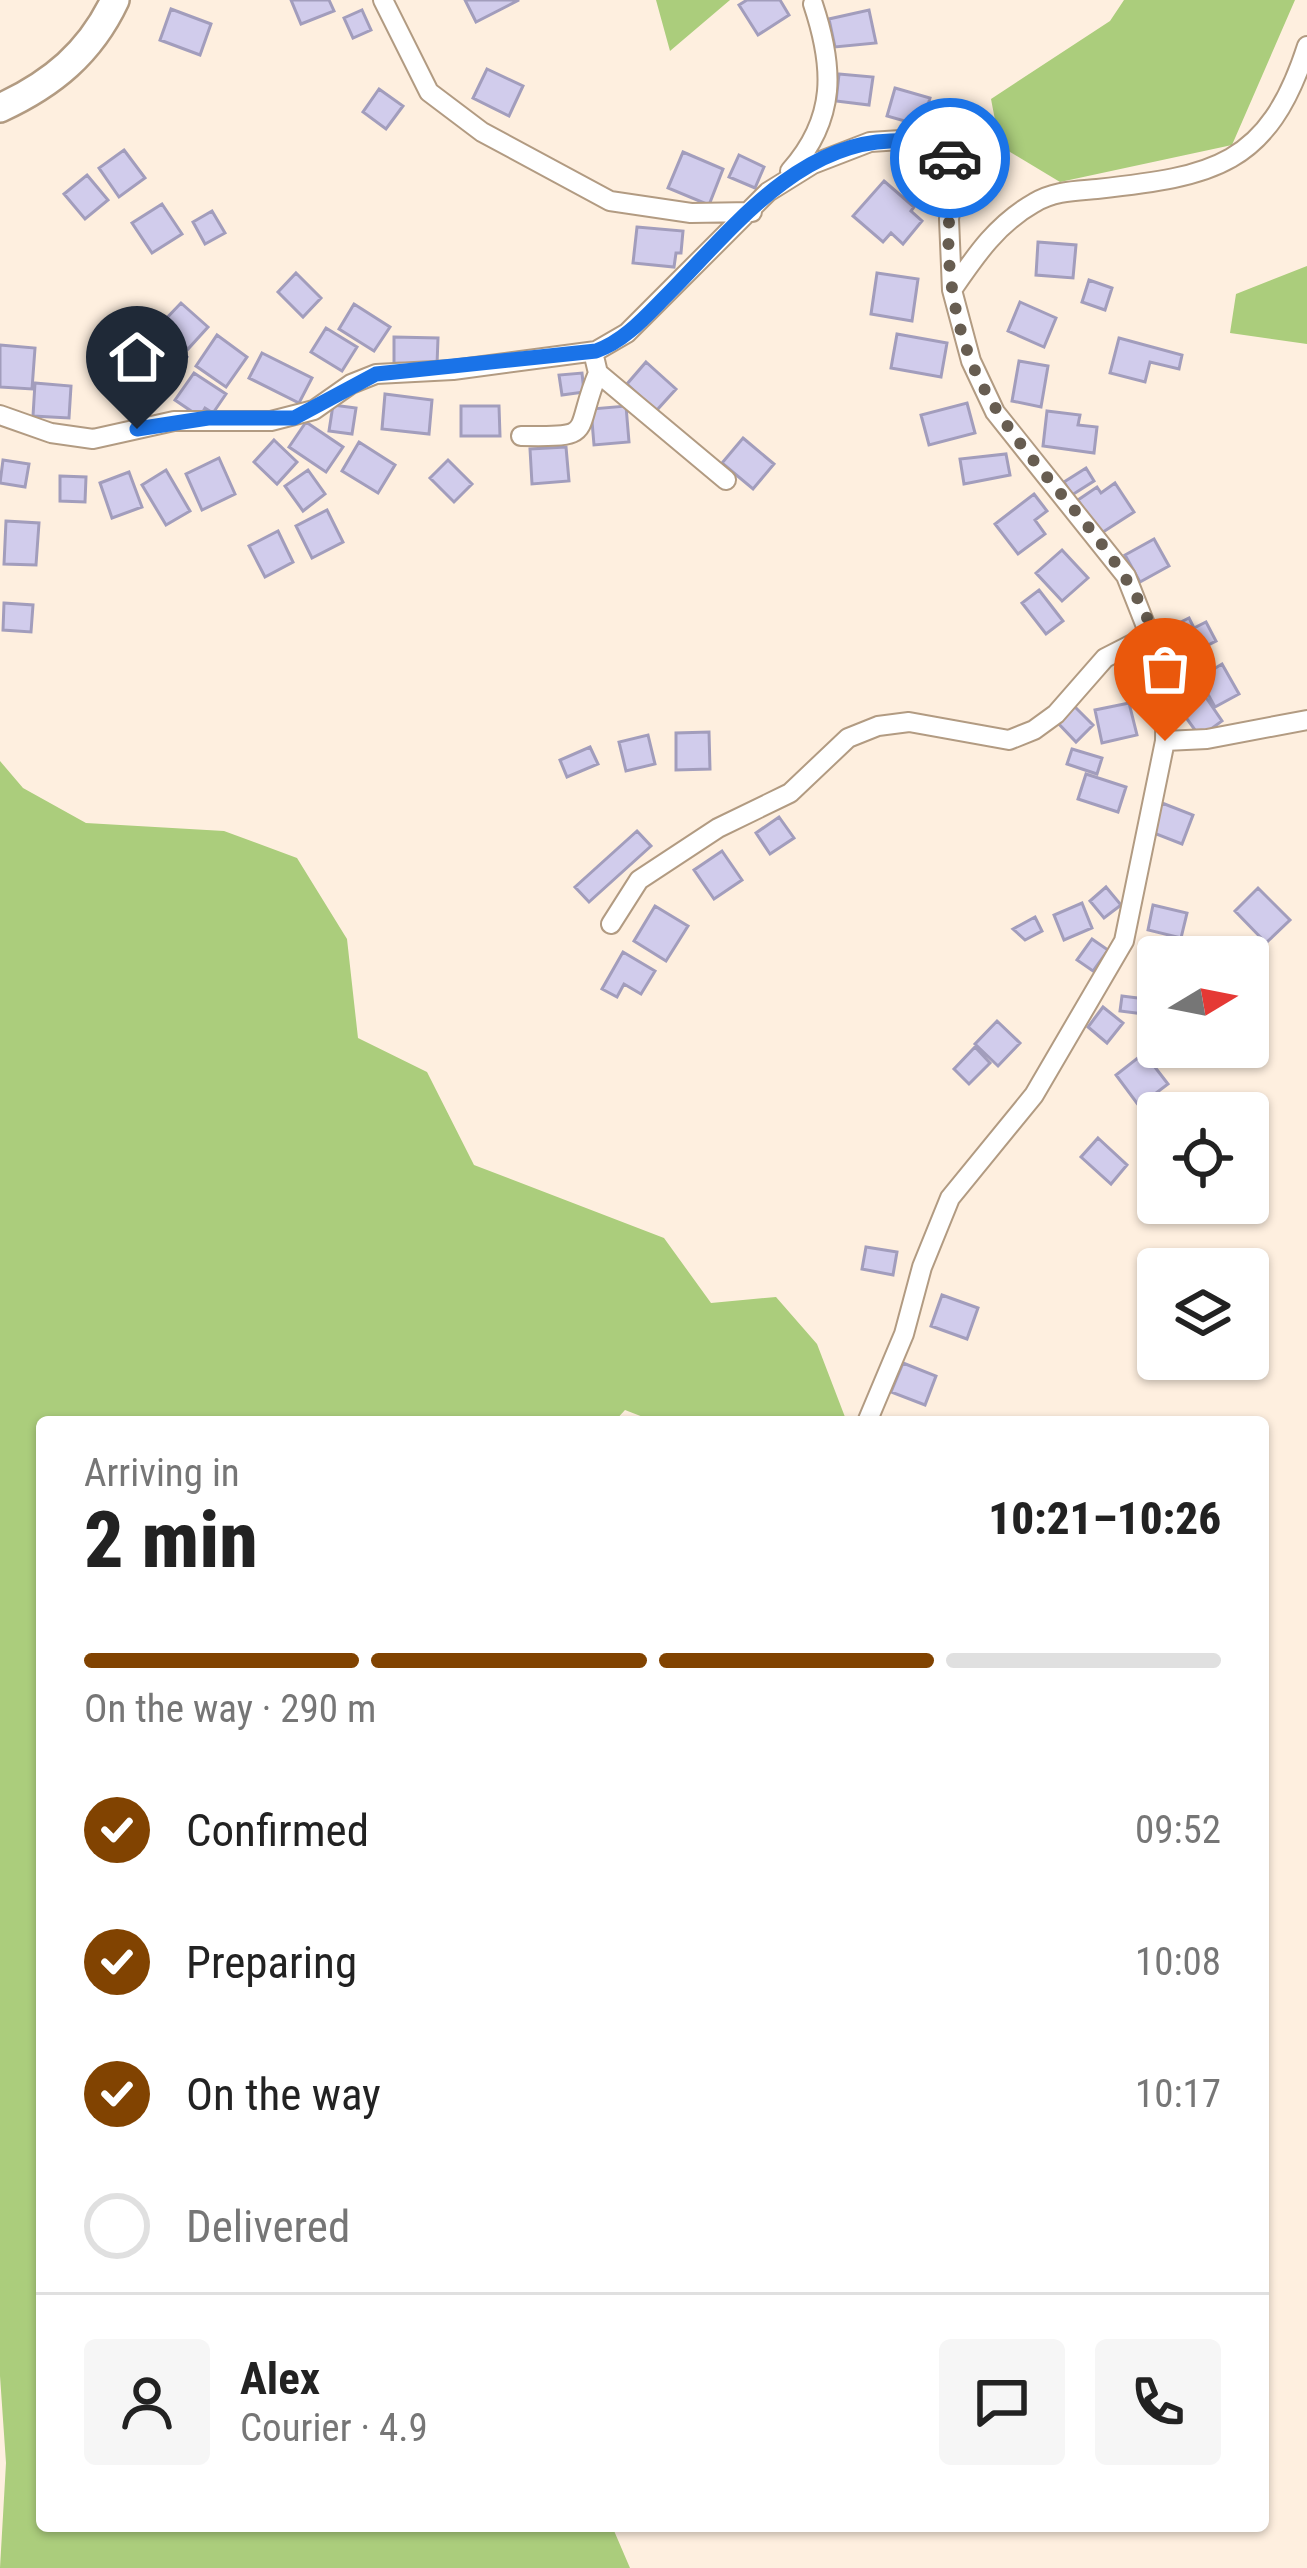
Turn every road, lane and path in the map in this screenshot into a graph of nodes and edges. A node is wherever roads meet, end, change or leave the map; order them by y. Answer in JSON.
{"nodes":[{"id":1,"x":115,"y":0,"type":"edge"},
{"id":2,"x":382,"y":0,"type":"edge"},
{"id":3,"x":813,"y":4,"type":"dead end"},
{"id":4,"x":1307,"y":46,"type":"edge"},
{"id":5,"x":0,"y":108,"type":"edge"},
{"id":6,"x":785,"y":181,"type":"junction"},
{"id":7,"x":752,"y":212,"type":"junction"},
{"id":8,"x":952,"y":290,"type":"junction"},
{"id":9,"x":592,"y":352,"type":"junction"},
{"id":10,"x":598,"y":374,"type":"junction"},
{"id":11,"x":0,"y":415,"type":"edge"},
{"id":12,"x":521,"y":436,"type":"dead end"},
{"id":13,"x":726,"y":480,"type":"dead end"},
{"id":14,"x":1152,"y":634,"type":"junction"},
{"id":15,"x":1307,"y":720,"type":"edge"},
{"id":16,"x":1165,"y":741,"type":"junction"},
{"id":17,"x":611,"y":925,"type":"dead end"},
{"id":18,"x":869,"y":1416,"type":"edge"}],
"edges":[{"from":1,"to":5,"type":"main road"},
{"from":2,"to":7,"type":"street"},
{"from":3,"to":6,"type":"street"},
{"from":4,"to":8,"type":"street"},
{"from":6,"to":7,"type":"street"},
{"from":6,"to":8,"type":"street"},
{"from":7,"to":9,"type":"street"},
{"from":8,"to":14,"type":"street"},
{"from":9,"to":10,"type":"street"},
{"from":9,"to":11,"type":"street"},
{"from":10,"to":12,"type":"street"},
{"from":10,"to":13,"type":"street"},
{"from":14,"to":16,"type":"street"},
{"from":14,"to":17,"type":"street"},
{"from":15,"to":16,"type":"street"},
{"from":16,"to":18,"type":"street"}]}
